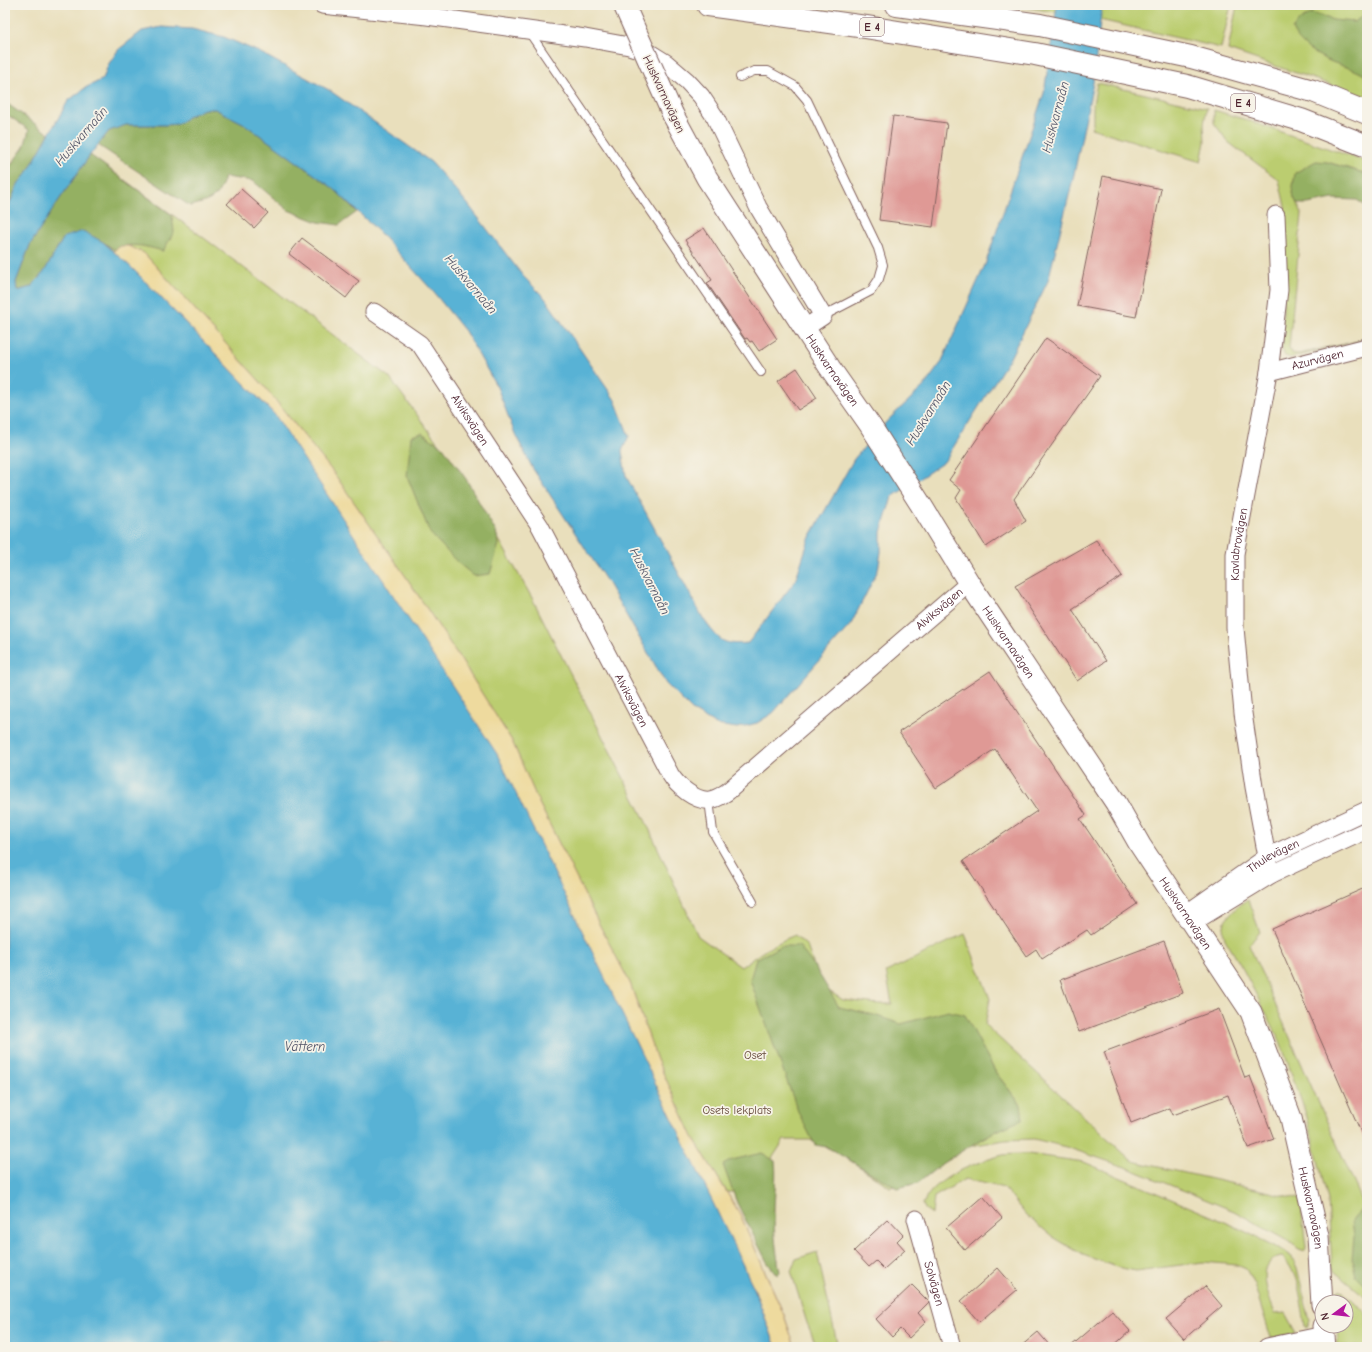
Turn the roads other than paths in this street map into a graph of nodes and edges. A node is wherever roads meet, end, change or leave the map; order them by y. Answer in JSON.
{"nodes":[{"id":1,"x":322,"y":5,"type":"edge"},
{"id":2,"x":624,"y":5,"type":"edge"},
{"id":3,"x":708,"y":5,"type":"edge"},
{"id":4,"x":896,"y":5,"type":"edge"},
{"id":5,"x":529,"y":31,"type":"junction"},
{"id":6,"x":740,"y":77,"type":"dead end"},
{"id":7,"x":1367,"y":113,"type":"edge"},
{"id":8,"x":1367,"y":146,"type":"edge"},
{"id":9,"x":1276,"y":215,"type":"dead end"},
{"id":10,"x":374,"y":312,"type":"dead end"},
{"id":11,"x":823,"y":316,"type":"junction"},
{"id":12,"x":805,"y":328,"type":"junction"},
{"id":13,"x":1367,"y":347,"type":"edge"},
{"id":14,"x":761,"y":372,"type":"dead end"},
{"id":15,"x":1269,"y":372,"type":"junction"},
{"id":16,"x":969,"y":583,"type":"junction"},
{"id":17,"x":709,"y":800,"type":"junction"},
{"id":18,"x":1367,"y":810,"type":"edge"},
{"id":19,"x":1367,"y":830,"type":"edge"},
{"id":20,"x":1267,"y":857,"type":"junction"},
{"id":21,"x":1272,"y":874,"type":"junction"},
{"id":22,"x":753,"y":902,"type":"dead end"},
{"id":23,"x":1189,"y":919,"type":"junction"},
{"id":24,"x":916,"y":1219,"type":"dead end"},
{"id":25,"x":1321,"y":1294,"type":"edge"},
{"id":26,"x":1324,"y":1336,"type":"edge"},
{"id":27,"x":952,"y":1347,"type":"edge"},
{"id":28,"x":1267,"y":1347,"type":"edge"}],
"edges":[{"from":1,"to":5,"type":"street"},
{"from":2,"to":12,"type":"street","name":"Huskvarnavägen","bridge":true},
{"from":3,"to":8,"type":"highway","number":"E 4"},
{"from":4,"to":7,"type":"highway"},
{"from":5,"to":11,"type":"street"},
{"from":5,"to":14,"type":"lane"},
{"from":6,"to":11,"type":"lane"},
{"from":9,"to":15,"type":"street","name":"Kavlabrovägen"},
{"from":10,"to":17,"type":"street","name":"Alviksvägen"},
{"from":11,"to":12,"type":"street"},
{"from":12,"to":16,"type":"street","name":"Huskvarnavägen"},
{"from":13,"to":15,"type":"street","name":"Azurvägen"},
{"from":15,"to":20,"type":"street","name":"Kavlabrovägen"},
{"from":16,"to":17,"type":"street","name":"Alviksvägen"},
{"from":16,"to":23,"type":"street","name":"Huskvarnavägen"},
{"from":17,"to":22,"type":"lane"},
{"from":18,"to":20,"type":"street","name":"Thulevägen"},
{"from":19,"to":21,"type":"street","name":"Thulevägen"},
{"from":20,"to":21,"type":"street","name":"Kavlabrovägen"},
{"from":20,"to":23,"type":"street","name":"Thulevägen"},
{"from":21,"to":23,"type":"street","name":"Thulevägen"},
{"from":23,"to":25,"type":"street","name":"Huskvarnavägen"},
{"from":24,"to":27,"type":"street","name":"Solvägen"},
{"from":26,"to":28,"type":"street"}]}
